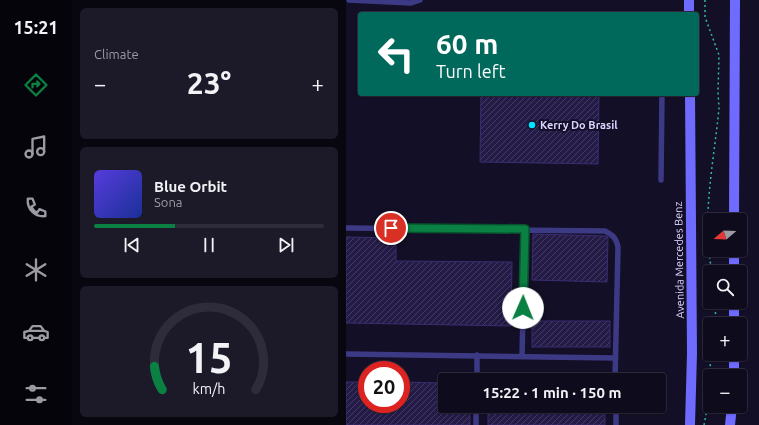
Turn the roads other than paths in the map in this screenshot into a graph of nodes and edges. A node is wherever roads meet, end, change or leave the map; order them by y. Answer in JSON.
{"nodes":[{"id":1,"x":349,"y":0,"type":"edge"},
{"id":2,"x":420,"y":0,"type":"edge"},
{"id":3,"x":689,"y":0,"type":"edge"},
{"id":4,"x":735,"y":0,"type":"edge"},
{"id":5,"x":689,"y":12,"type":"edge"},
{"id":6,"x":662,"y":96,"type":"edge"},
{"id":7,"x":690,"y":96,"type":"edge"},
{"id":8,"x":661,"y":180,"type":"dead end"},
{"id":9,"x":734,"y":213,"type":"edge"},
{"id":10,"x":346,"y":228,"type":"edge"},
{"id":11,"x":525,"y":229,"type":"junction"},
{"id":12,"x":346,"y":354,"type":"edge"},
{"id":13,"x":477,"y":355,"type":"junction"},
{"id":14,"x":522,"y":356,"type":"junction"},
{"id":15,"x":615,"y":358,"type":"junction"},
{"id":16,"x":477,"y":373,"type":"edge"},
{"id":17,"x":615,"y":373,"type":"edge"},
{"id":18,"x":476,"y":413,"type":"edge"},
{"id":19,"x":616,"y":413,"type":"edge"},
{"id":20,"x":731,"y":413,"type":"edge"},
{"id":21,"x":476,"y":425,"type":"edge"},
{"id":22,"x":616,"y":425,"type":"edge"},
{"id":23,"x":690,"y":425,"type":"edge"},
{"id":24,"x":730,"y":425,"type":"edge"}],
"edges":[{"from":1,"to":2,"type":"lane"},
{"from":3,"to":5,"type":"main road"},
{"from":4,"to":9,"type":"main road"},
{"from":6,"to":8,"type":"lane"},
{"from":7,"to":23,"type":"main road","name":"Avenida Mercedes Benz"},
{"from":10,"to":11,"type":"lane"},
{"from":11,"to":14,"type":"lane"},
{"from":11,"to":15,"type":"lane"},
{"from":12,"to":13,"type":"lane"},
{"from":13,"to":14,"type":"lane"},
{"from":13,"to":16,"type":"lane"},
{"from":14,"to":15,"type":"lane"},
{"from":15,"to":17,"type":"lane"},
{"from":18,"to":21,"type":"lane"},
{"from":19,"to":22,"type":"lane"},
{"from":20,"to":24,"type":"main road"}]}
